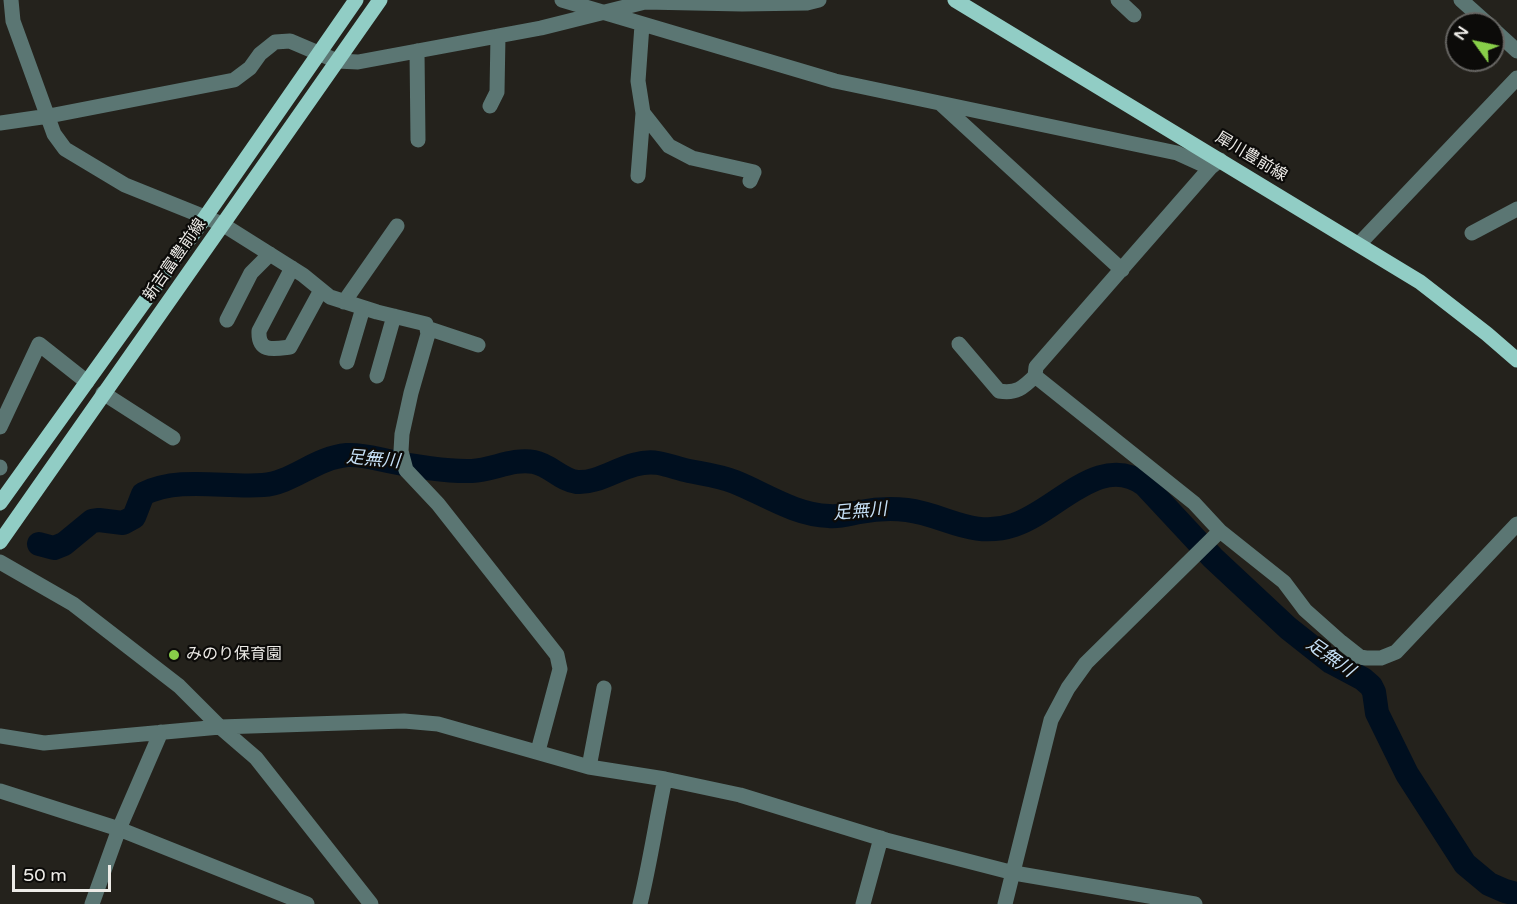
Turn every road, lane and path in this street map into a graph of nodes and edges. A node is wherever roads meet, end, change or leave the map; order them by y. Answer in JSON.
{"nodes":[{"id":1,"x":11,"y":0,"type":"edge"},
{"id":2,"x":356,"y":0,"type":"edge"},
{"id":3,"x":380,"y":0,"type":"edge"},
{"id":4,"x":562,"y":0,"type":"edge"},
{"id":5,"x":819,"y":0,"type":"edge"},
{"id":6,"x":955,"y":0,"type":"edge"},
{"id":7,"x":1118,"y":0,"type":"edge"},
{"id":8,"x":1461,"y":0,"type":"edge"},
{"id":9,"x":1474,"y":12,"type":"edge"},
{"id":10,"x":604,"y":14,"type":"junction"},
{"id":11,"x":1134,"y":15,"type":"dead end"},
{"id":12,"x":642,"y":25,"type":"junction"},
{"id":13,"x":498,"y":36,"type":"junction"},
{"id":14,"x":1505,"y":40,"type":"edge"},
{"id":15,"x":417,"y":51,"type":"junction"},
{"id":16,"x":1517,"y":51,"type":"edge"},
{"id":17,"x":319,"y":54,"type":"junction"},
{"id":18,"x":337,"y":61,"type":"junction"},
{"id":19,"x":1517,"y":78,"type":"edge"},
{"id":20,"x":942,"y":104,"type":"junction"},
{"id":21,"x":490,"y":106,"type":"dead end"},
{"id":22,"x":643,"y":113,"type":"junction"},
{"id":23,"x":49,"y":116,"type":"junction"},
{"id":24,"x":0,"y":123,"type":"edge"},
{"id":25,"x":418,"y":140,"type":"dead end"},
{"id":26,"x":1215,"y":164,"type":"junction"},
{"id":27,"x":638,"y":176,"type":"dead end"},
{"id":28,"x":750,"y":181,"type":"dead end"},
{"id":29,"x":1517,"y":209,"type":"edge"},
{"id":30,"x":206,"y":216,"type":"junction"},
{"id":31,"x":222,"y":225,"type":"junction"},
{"id":32,"x":397,"y":226,"type":"dead end"},
{"id":33,"x":1472,"y":233,"type":"dead end"},
{"id":34,"x":1359,"y":244,"type":"junction"},
{"id":35,"x":270,"y":255,"type":"junction"},
{"id":36,"x":292,"y":268,"type":"junction"},
{"id":37,"x":1122,"y":270,"type":"junction"},
{"id":38,"x":321,"y":290,"type":"junction"},
{"id":39,"x":344,"y":302,"type":"junction"},
{"id":40,"x":363,"y":308,"type":"junction"},
{"id":41,"x":394,"y":316,"type":"junction"},
{"id":42,"x":227,"y":320,"type":"dead end"},
{"id":43,"x":427,"y":328,"type":"junction"},
{"id":44,"x":959,"y":344,"type":"dead end"},
{"id":45,"x":478,"y":345,"type":"dead end"},
{"id":46,"x":1517,"y":360,"type":"edge"},
{"id":47,"x":347,"y":362,"type":"dead end"},
{"id":48,"x":377,"y":376,"type":"dead end"},
{"id":49,"x":1035,"y":376,"type":"junction"},
{"id":50,"x":87,"y":382,"type":"junction"},
{"id":51,"x":103,"y":393,"type":"junction"},
{"id":52,"x":0,"y":427,"type":"edge"},
{"id":53,"x":173,"y":438,"type":"dead end"},
{"id":54,"x":0,"y":502,"type":"edge"},
{"id":55,"x":1517,"y":524,"type":"edge"},
{"id":56,"x":1220,"y":531,"type":"junction"},
{"id":57,"x":0,"y":542,"type":"edge"},
{"id":58,"x":0,"y":562,"type":"edge"},
{"id":59,"x":604,"y":688,"type":"dead end"},
{"id":60,"x":220,"y":727,"type":"junction"},
{"id":61,"x":161,"y":732,"type":"junction"},
{"id":62,"x":0,"y":736,"type":"edge"},
{"id":63,"x":538,"y":751,"type":"junction"},
{"id":64,"x":589,"y":767,"type":"junction"},
{"id":65,"x":665,"y":779,"type":"junction"},
{"id":66,"x":0,"y":791,"type":"edge"},
{"id":67,"x":119,"y":828,"type":"junction"},
{"id":68,"x":881,"y":838,"type":"junction"},
{"id":69,"x":1014,"y":873,"type":"junction"},
{"id":70,"x":92,"y":904,"type":"edge"},
{"id":71,"x":307,"y":904,"type":"edge"},
{"id":72,"x":371,"y":904,"type":"edge"},
{"id":73,"x":640,"y":904,"type":"edge"},
{"id":74,"x":863,"y":904,"type":"edge"},
{"id":75,"x":1005,"y":904,"type":"edge"},
{"id":76,"x":1195,"y":904,"type":"edge"}],
"edges":[{"from":1,"to":23,"type":"street"},
{"from":2,"to":17,"type":"main road","name":"新吉富豊前線"},
{"from":3,"to":18,"type":"main road","name":"新吉富豊前線"},
{"from":4,"to":10,"type":"street"},
{"from":5,"to":10,"type":"street"},
{"from":6,"to":26,"type":"main road","name":"犀川豊前線"},
{"from":7,"to":11,"type":"street"},
{"from":8,"to":9,"type":"street"},
{"from":10,"to":12,"type":"street"},
{"from":10,"to":13,"type":"street"},
{"from":12,"to":20,"type":"street"},
{"from":12,"to":22,"type":"street"},
{"from":13,"to":15,"type":"street"},
{"from":13,"to":21,"type":"street"},
{"from":14,"to":16,"type":"street"},
{"from":15,"to":18,"type":"street"},
{"from":15,"to":25,"type":"street"},
{"from":17,"to":18,"type":"street"},
{"from":17,"to":23,"type":"street"},
{"from":17,"to":30,"type":"main road","name":"新吉富豊前線"},
{"from":18,"to":31,"type":"main road","name":"新吉富豊前線"},
{"from":19,"to":34,"type":"street"},
{"from":20,"to":26,"type":"street"},
{"from":20,"to":37,"type":"street"},
{"from":22,"to":27,"type":"street"},
{"from":22,"to":28,"type":"street"},
{"from":23,"to":24,"type":"street"},
{"from":23,"to":30,"type":"street"},
{"from":26,"to":34,"type":"main road","name":"犀川豊前線"},
{"from":26,"to":37,"type":"street"},
{"from":29,"to":33,"type":"street"},
{"from":30,"to":31,"type":"street"},
{"from":30,"to":50,"type":"main road","name":"新吉富豊前線"},
{"from":31,"to":35,"type":"street"},
{"from":31,"to":51,"type":"main road","name":"新吉富豊前線"},
{"from":32,"to":39,"type":"street"},
{"from":34,"to":46,"type":"main road","name":"犀川豊前線"},
{"from":35,"to":36,"type":"street"},
{"from":35,"to":42,"type":"street"},
{"from":36,"to":38,"type":"street"},
{"from":36,"to":38,"type":"street"},
{"from":37,"to":49,"type":"street"},
{"from":38,"to":39,"type":"street"},
{"from":39,"to":40,"type":"street"},
{"from":40,"to":41,"type":"street"},
{"from":40,"to":47,"type":"street"},
{"from":41,"to":43,"type":"street"},
{"from":41,"to":48,"type":"street"},
{"from":43,"to":45,"type":"street"},
{"from":43,"to":63,"type":"street"},
{"from":44,"to":49,"type":"street"},
{"from":49,"to":56,"type":"street"},
{"from":50,"to":52,"type":"street"},
{"from":50,"to":54,"type":"main road","name":"新吉富豊前線"},
{"from":51,"to":53,"type":"street"},
{"from":51,"to":57,"type":"main road","name":"新吉富豊前線"},
{"from":55,"to":56,"type":"street"},
{"from":56,"to":69,"type":"street"},
{"from":58,"to":60,"type":"street"},
{"from":59,"to":64,"type":"street"},
{"from":60,"to":61,"type":"street"},
{"from":60,"to":63,"type":"street"},
{"from":60,"to":72,"type":"street"},
{"from":61,"to":62,"type":"street"},
{"from":61,"to":67,"type":"street"},
{"from":63,"to":64,"type":"street"},
{"from":64,"to":65,"type":"street"},
{"from":65,"to":68,"type":"street"},
{"from":65,"to":73,"type":"street"},
{"from":66,"to":67,"type":"street"},
{"from":67,"to":70,"type":"street"},
{"from":67,"to":71,"type":"street"},
{"from":68,"to":69,"type":"street"},
{"from":68,"to":74,"type":"street"},
{"from":69,"to":75,"type":"street"},
{"from":69,"to":76,"type":"street"}]}
